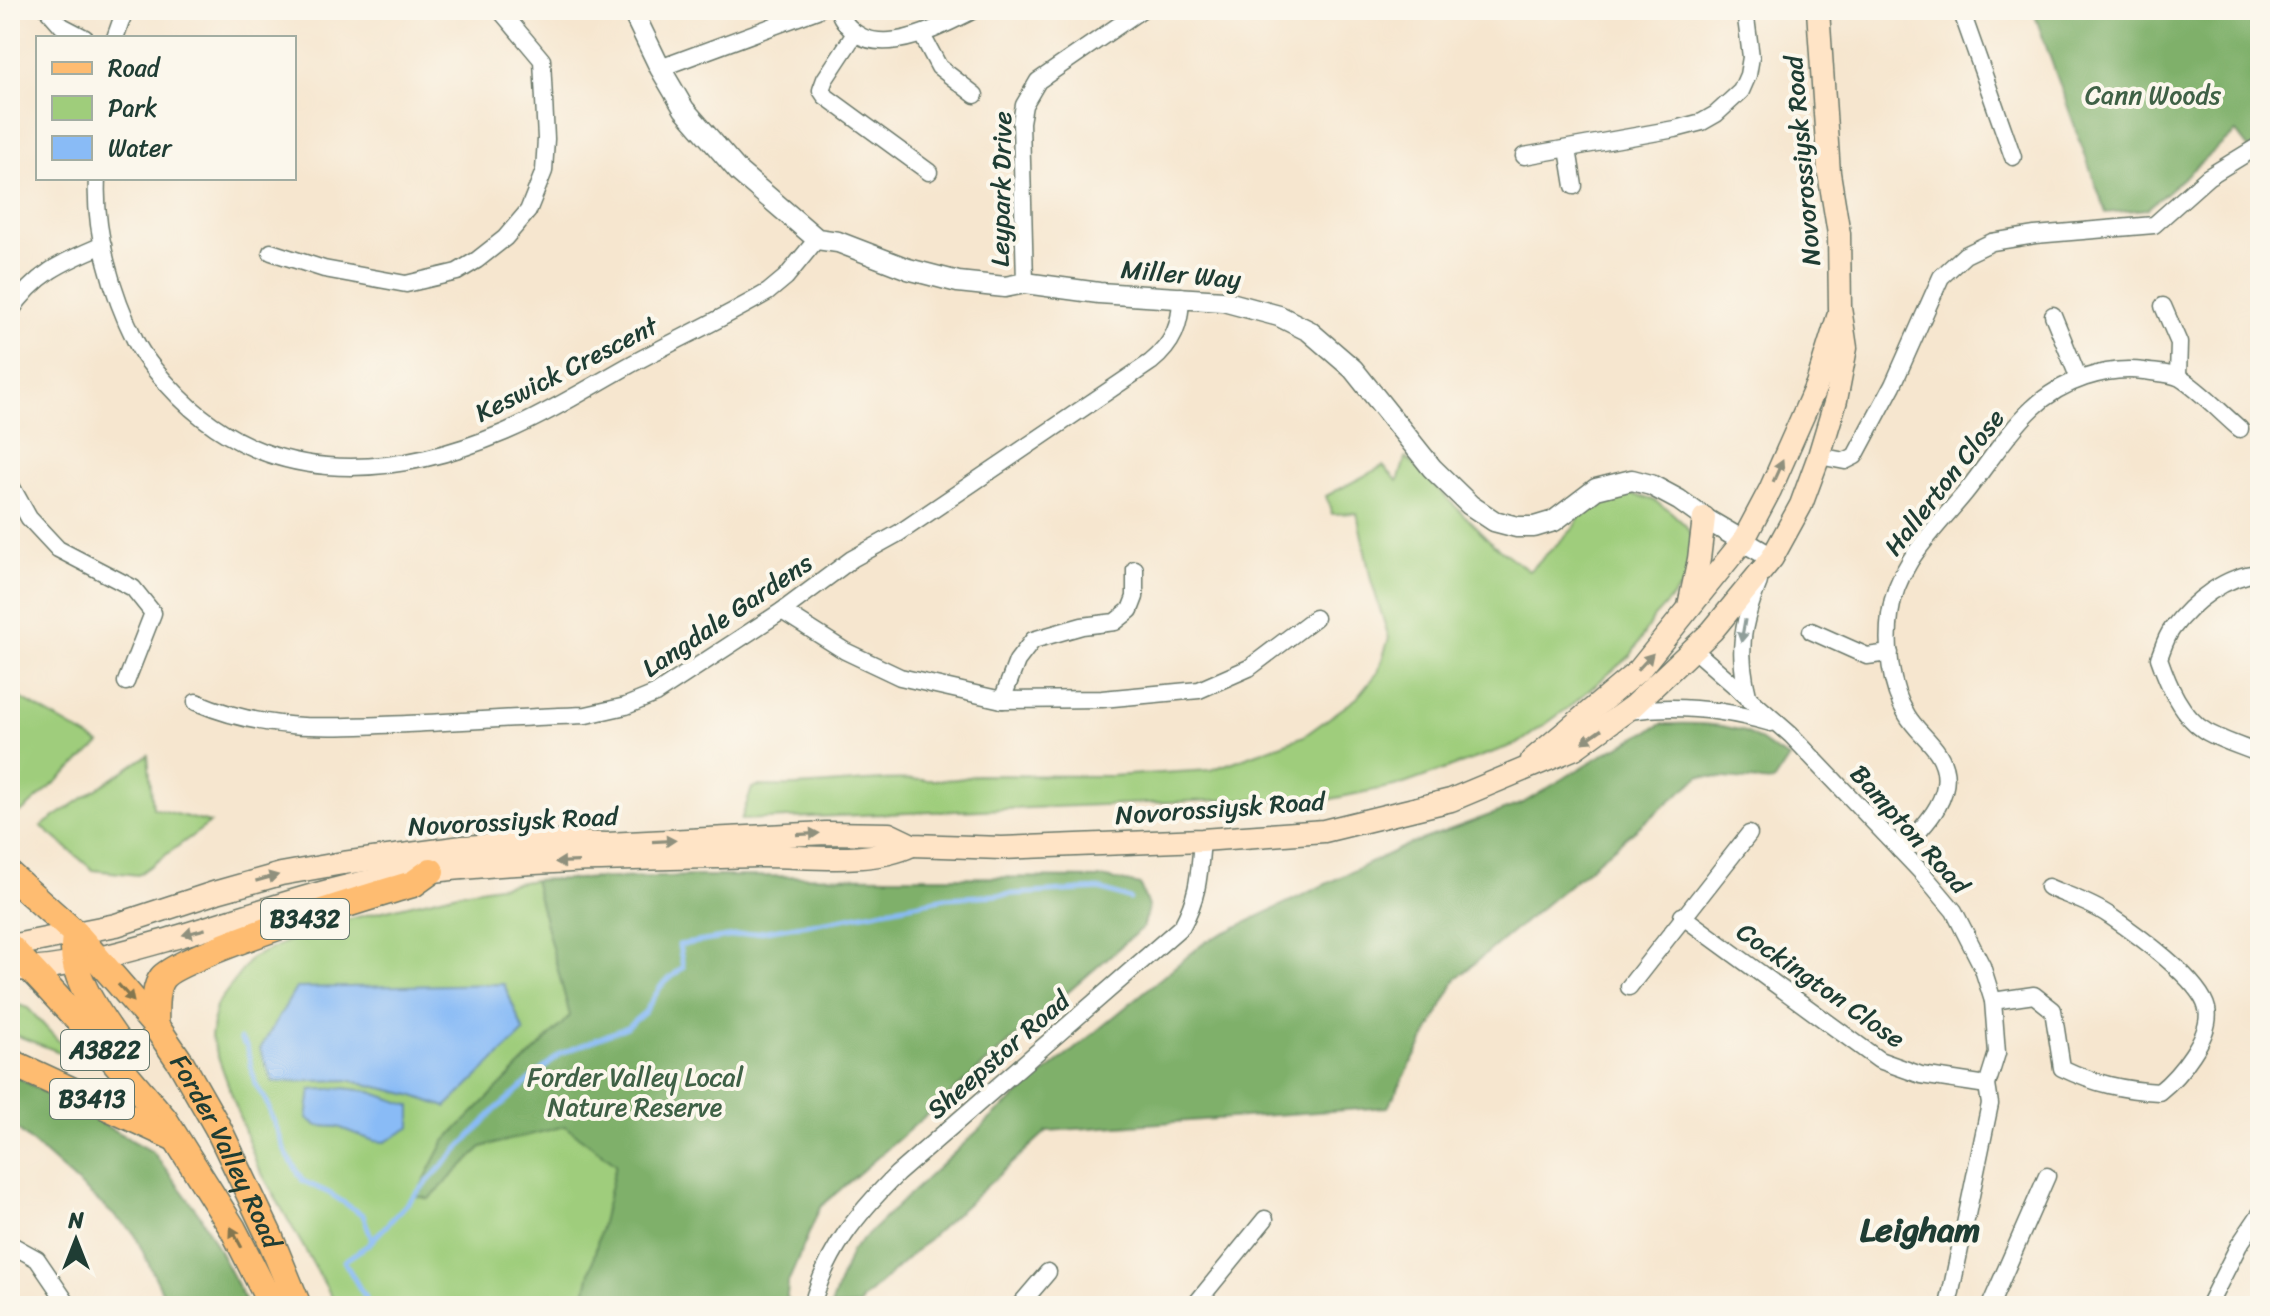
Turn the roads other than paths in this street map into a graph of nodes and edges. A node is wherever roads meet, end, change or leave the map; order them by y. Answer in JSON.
{"nodes":[{"id":1,"x":48,"y":10,"type":"edge"},
{"id":2,"x":125,"y":10,"type":"edge"},
{"id":3,"x":500,"y":10,"type":"edge"},
{"id":4,"x":632,"y":10,"type":"edge"},
{"id":5,"x":817,"y":10,"type":"edge"},
{"id":6,"x":838,"y":10,"type":"edge"},
{"id":7,"x":974,"y":10,"type":"edge"},
{"id":8,"x":1141,"y":10,"type":"edge"},
{"id":9,"x":1745,"y":10,"type":"edge"},
{"id":10,"x":1818,"y":10,"type":"edge"},
{"id":11,"x":1961,"y":10,"type":"edge"},
{"id":12,"x":854,"y":35,"type":"junction"},
{"id":13,"x":922,"y":35,"type":"junction"},
{"id":14,"x":81,"y":36,"type":"edge"},
{"id":15,"x":116,"y":36,"type":"edge"},
{"id":16,"x":660,"y":68,"type":"junction"},
{"id":17,"x":975,"y":95,"type":"dead end"},
{"id":18,"x":2260,"y":145,"type":"edge"},
{"id":19,"x":1568,"y":149,"type":"junction"},
{"id":20,"x":1524,"y":156,"type":"dead end"},
{"id":21,"x":2013,"y":157,"type":"dead end"},
{"id":22,"x":929,"y":172,"type":"dead end"},
{"id":23,"x":97,"y":180,"type":"edge"},
{"id":24,"x":1574,"y":186,"type":"dead end"},
{"id":25,"x":817,"y":239,"type":"junction"},
{"id":26,"x":103,"y":245,"type":"junction"},
{"id":27,"x":271,"y":252,"type":"dead end"},
{"id":28,"x":1025,"y":283,"type":"junction"},
{"id":29,"x":1181,"y":296,"type":"junction"},
{"id":30,"x":2163,"y":306,"type":"dead end"},
{"id":31,"x":1840,"y":308,"type":"junction"},
{"id":32,"x":10,"y":312,"type":"edge"},
{"id":33,"x":2053,"y":315,"type":"dead end"},
{"id":34,"x":2178,"y":376,"type":"junction"},
{"id":35,"x":2079,"y":379,"type":"junction"},
{"id":36,"x":2240,"y":429,"type":"dead end"},
{"id":37,"x":1819,"y":456,"type":"junction"},
{"id":38,"x":10,"y":484,"type":"edge"},
{"id":39,"x":1704,"y":518,"type":"junction"},
{"id":40,"x":1743,"y":541,"type":"junction"},
{"id":41,"x":1769,"y":561,"type":"junction"},
{"id":42,"x":1135,"y":569,"type":"dead end"},
{"id":43,"x":2260,"y":573,"type":"edge"},
{"id":44,"x":782,"y":611,"type":"junction"},
{"id":45,"x":1688,"y":611,"type":"junction"},
{"id":46,"x":1315,"y":618,"type":"dead end"},
{"id":47,"x":1673,"y":630,"type":"junction"},
{"id":48,"x":1811,"y":631,"type":"dead end"},
{"id":49,"x":1694,"y":650,"type":"junction"},
{"id":50,"x":1890,"y":653,"type":"junction"},
{"id":51,"x":126,"y":682,"type":"dead end"},
{"id":52,"x":1002,"y":700,"type":"junction"},
{"id":53,"x":1749,"y":700,"type":"junction"},
{"id":54,"x":196,"y":702,"type":"dead end"},
{"id":55,"x":1627,"y":711,"type":"junction"},
{"id":56,"x":1780,"y":726,"type":"junction"},
{"id":57,"x":2260,"y":754,"type":"edge"},
{"id":58,"x":1523,"y":768,"type":"junction"},
{"id":59,"x":1749,"y":834,"type":"dead end"},
{"id":60,"x":1202,"y":840,"type":"junction"},
{"id":61,"x":912,"y":845,"type":"junction"},
{"id":62,"x":1900,"y":850,"type":"junction"},
{"id":63,"x":431,"y":871,"type":"junction"},
{"id":64,"x":10,"y":875,"type":"edge"},
{"id":65,"x":2048,"y":887,"type":"dead end"},
{"id":66,"x":1682,"y":916,"type":"junction"},
{"id":67,"x":76,"y":934,"type":"junction"},
{"id":68,"x":10,"y":946,"type":"edge"},
{"id":69,"x":87,"y":962,"type":"junction"},
{"id":70,"x":20,"y":970,"type":"edge"},
{"id":71,"x":1629,"y":987,"type":"dead end"},
{"id":72,"x":1993,"y":1001,"type":"junction"},
{"id":73,"x":155,"y":1025,"type":"junction"},
{"id":74,"x":10,"y":1062,"type":"edge"},
{"id":75,"x":1987,"y":1085,"type":"junction"},
{"id":76,"x":169,"y":1128,"type":"junction"},
{"id":77,"x":2047,"y":1176,"type":"dead end"},
{"id":78,"x":2260,"y":1214,"type":"edge"},
{"id":79,"x":1265,"y":1219,"type":"dead end"},
{"id":80,"x":10,"y":1244,"type":"edge"},
{"id":81,"x":1048,"y":1272,"type":"dead end"},
{"id":82,"x":69,"y":1306,"type":"edge"},
{"id":83,"x":272,"y":1306,"type":"edge"},
{"id":84,"x":298,"y":1306,"type":"edge"},
{"id":85,"x":812,"y":1306,"type":"edge"},
{"id":86,"x":1019,"y":1306,"type":"edge"},
{"id":87,"x":1194,"y":1306,"type":"edge"},
{"id":88,"x":1948,"y":1306,"type":"edge"},
{"id":89,"x":1990,"y":1306,"type":"edge"},
{"id":90,"x":2208,"y":1306,"type":"edge"}],
"edges":[{"from":1,"to":14,"type":"street"},
{"from":2,"to":15,"type":"street"},
{"from":3,"to":27,"type":"street"},
{"from":4,"to":16,"type":"street","name":"Miller Way"},
{"from":5,"to":16,"type":"street"},
{"from":6,"to":12,"type":"street"},
{"from":7,"to":13,"type":"street"},
{"from":8,"to":28,"type":"street","name":"Leypark Drive"},
{"from":9,"to":19,"type":"street"},
{"from":10,"to":31,"type":"main road","name":"Novorossiysk Road","number":"B3432"},
{"from":11,"to":21,"type":"street"},
{"from":12,"to":13,"type":"street"},
{"from":12,"to":22,"type":"street"},
{"from":13,"to":17,"type":"street"},
{"from":16,"to":25,"type":"street","name":"Miller Way"},
{"from":18,"to":37,"type":"street"},
{"from":19,"to":20,"type":"street"},
{"from":19,"to":24,"type":"street"},
{"from":23,"to":26,"type":"street","name":"Keswick Crescent"},
{"from":25,"to":26,"type":"street","name":"Keswick Crescent"},
{"from":25,"to":28,"type":"street","name":"Miller Way"},
{"from":26,"to":32,"type":"street"},
{"from":28,"to":29,"type":"street","name":"Miller Way"},
{"from":29,"to":39,"type":"street","name":"Miller Way"},
{"from":29,"to":44,"type":"street","name":"Langdale Gardens"},
{"from":30,"to":34,"type":"street"},
{"from":31,"to":37,"type":"main road","name":"Novorossiysk Road","number":"B3432"},
{"from":40,"to":31,"type":"main road","name":"Novorossiysk Road","number":"B3432","one_way":true},
{"from":33,"to":35,"type":"street"},
{"from":34,"to":35,"type":"street","name":"Hallerton Close"},
{"from":34,"to":36,"type":"street"},
{"from":35,"to":50,"type":"street","name":"Hallerton Close"},
{"from":37,"to":41,"type":"main road","name":"Novorossiysk Road","number":"B3432"},
{"from":38,"to":51,"type":"street"},
{"from":39,"to":40,"type":"street","name":"Miller Way"},
{"from":39,"to":45,"type":"main road"},
{"from":40,"to":41,"type":"street","name":"Miller Way"},
{"from":40,"to":45,"type":"main road","name":"Novorossiysk Road","number":"B3432"},
{"from":41,"to":49,"type":"main road","name":"Novorossiysk Road","number":"B3432"},
{"from":41,"to":53,"type":"street","one_way":true},
{"from":42,"to":52,"type":"street"},
{"from":43,"to":57,"type":"street"},
{"from":44,"to":52,"type":"street"},
{"from":44,"to":54,"type":"street","name":"Langdale Gardens"},
{"from":45,"to":47,"type":"main road","name":"Novorossiysk Road","number":"B3432"},
{"from":46,"to":52,"type":"street"},
{"from":47,"to":49,"type":"main road"},
{"from":58,"to":47,"type":"main road","name":"Novorossiysk Road","number":"B3432","one_way":true},
{"from":48,"to":50,"type":"street"},
{"from":49,"to":53,"type":"street","name":"Bampton Road"},
{"from":49,"to":55,"type":"main road","name":"Novorossiysk Road","number":"B3432"},
{"from":50,"to":62,"type":"street","name":"Hallerton Close"},
{"from":53,"to":56,"type":"street","name":"Bampton Road"},
{"from":55,"to":56,"type":"street"},
{"from":55,"to":58,"type":"main road","name":"Novorossiysk Road","number":"B3432","one_way":true},
{"from":56,"to":62,"type":"street","name":"Bampton Road"},
{"from":58,"to":60,"type":"main road","name":"Novorossiysk Road","number":"B3432"},
{"from":59,"to":66,"type":"street"},
{"from":60,"to":61,"type":"main road","name":"Novorossiysk Road","number":"B3432"},
{"from":60,"to":85,"type":"street","name":"Sheepstor Road"},
{"from":61,"to":63,"type":"main road","name":"Novorossiysk Road","number":"B3432","one_way":true},
{"from":67,"to":61,"type":"main road","name":"Novorossiysk Road","one_way":true},
{"from":62,"to":72,"type":"street","name":"Bampton Road"},
{"from":63,"to":69,"type":"main road","name":"Novorossiysk Road","number":"B3432","one_way":true},
{"from":63,"to":73,"type":"main road","number":"B3432"},
{"from":64,"to":67,"type":"main road"},
{"from":65,"to":72,"type":"street"},
{"from":66,"to":71,"type":"street"},
{"from":66,"to":75,"type":"street","name":"Cockington Close"},
{"from":67,"to":68,"type":"main road","name":"Novorossiysk Road"},
{"from":67,"to":69,"type":"main road"},
{"from":68,"to":70,"type":"main road","name":"Forder Valley Road","number":"A3822"},
{"from":69,"to":70,"type":"main road","name":"Novorossiysk Road"},
{"from":69,"to":73,"type":"main road","name":"Forder Valley Road","number":"A3822","one_way":true},
{"from":69,"to":76,"type":"main road"},
{"from":70,"to":76,"type":"main road","name":"Forder Valley Road","number":"A3822"},
{"from":72,"to":75,"type":"street","name":"Bampton Road"},
{"from":73,"to":84,"type":"main road","name":"Forder Valley Road","number":"A3822"},
{"from":74,"to":76,"type":"main road","number":"B3413"},
{"from":75,"to":88,"type":"street","name":"Bampton Road"},
{"from":83,"to":76,"type":"main road","name":"Forder Valley Road","number":"A3822","one_way":true},
{"from":77,"to":89,"type":"street"},
{"from":78,"to":90,"type":"street"},
{"from":79,"to":87,"type":"street"},
{"from":80,"to":82,"type":"street"},
{"from":81,"to":86,"type":"street"}]}
